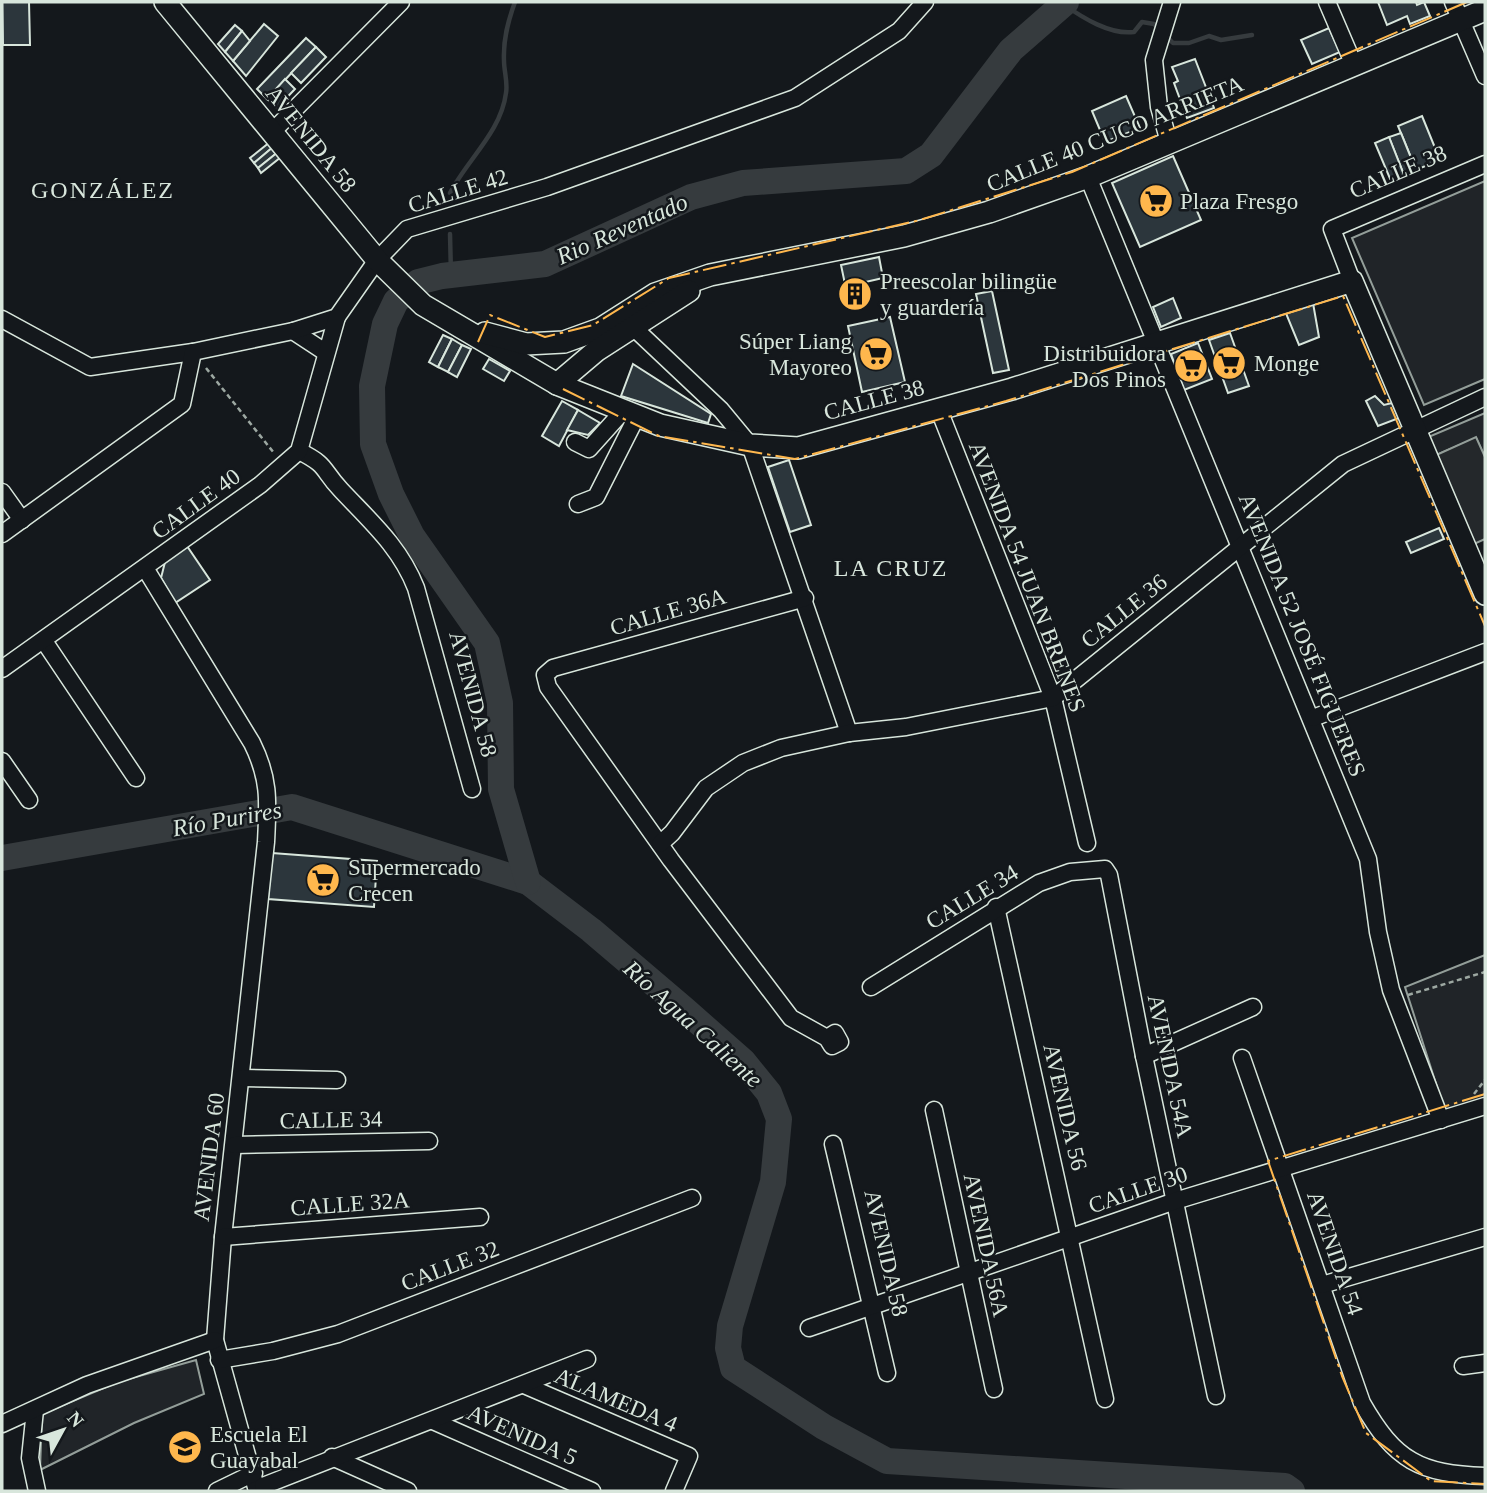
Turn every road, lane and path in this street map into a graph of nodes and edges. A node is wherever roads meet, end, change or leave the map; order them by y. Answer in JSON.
{"nodes":[{"id":1,"x":165,"y":2,"type":"edge"},
{"id":2,"x":401,"y":2,"type":"edge"},
{"id":3,"x":925,"y":2,"type":"edge"},
{"id":4,"x":1172,"y":2,"type":"edge"},
{"id":5,"x":1326,"y":2,"type":"edge"},
{"id":6,"x":1485,"y":10,"type":"edge"},
{"id":7,"x":1457,"y":11,"type":"edge"},
{"id":8,"x":1354,"y":65,"type":"junction"},
{"id":9,"x":1485,"y":76,"type":"edge"},
{"id":10,"x":272,"y":132,"type":"junction"},
{"id":11,"x":1170,"y":142,"type":"junction"},
{"id":12,"x":1485,"y":164,"type":"edge"},
{"id":13,"x":1088,"y":177,"type":"junction"},
{"id":14,"x":382,"y":266,"type":"junction"},
{"id":15,"x":710,"y":275,"type":"junction"},
{"id":16,"x":1352,"y":281,"type":"junction"},
{"id":17,"x":420,"y":303,"type":"junction"},
{"id":18,"x":337,"y":317,"type":"junction"},
{"id":19,"x":2,"y":319,"type":"edge"},
{"id":20,"x":633,"y":327,"type":"junction"},
{"id":21,"x":293,"y":331,"type":"junction"},
{"id":22,"x":1156,"y":344,"type":"junction"},
{"id":23,"x":192,"y":352,"type":"junction"},
{"id":24,"x":325,"y":352,"type":"junction"},
{"id":25,"x":557,"y":384,"type":"junction"},
{"id":26,"x":1485,"y":397,"type":"edge"},
{"id":27,"x":939,"y":410,"type":"junction"},
{"id":28,"x":630,"y":413,"type":"junction"},
{"id":29,"x":1415,"y":428,"type":"junction"},
{"id":30,"x":575,"y":442,"type":"dead end"},
{"id":31,"x":750,"y":445,"type":"junction"},
{"id":32,"x":299,"y":451,"type":"junction"},
{"id":33,"x":283,"y":465,"type":"junction"},
{"id":34,"x":2,"y":492,"type":"edge"},
{"id":35,"x":578,"y":505,"type":"dead end"},
{"id":36,"x":22,"y":520,"type":"junction"},
{"id":37,"x":2,"y":534,"type":"edge"},
{"id":38,"x":1241,"y":544,"type":"junction"},
{"id":39,"x":145,"y":568,"type":"junction"},
{"id":40,"x":1485,"y":594,"type":"edge"},
{"id":41,"x":805,"y":598,"type":"junction"},
{"id":42,"x":44,"y":641,"type":"junction"},
{"id":43,"x":1485,"y":652,"type":"edge"},
{"id":44,"x":2,"y":669,"type":"edge"},
{"id":45,"x":1053,"y":698,"type":"junction"},
{"id":46,"x":1313,"y":718,"type":"junction"},
{"id":47,"x":849,"y":733,"type":"junction"},
{"id":48,"x":2,"y":761,"type":"edge"},
{"id":49,"x":136,"y":778,"type":"dead end"},
{"id":50,"x":472,"y":789,"type":"dead end"},
{"id":51,"x":29,"y":800,"type":"dead end"},
{"id":52,"x":1087,"y":843,"type":"dead end"},
{"id":53,"x":660,"y":844,"type":"junction"},
{"id":54,"x":1104,"y":869,"type":"joint"},
{"id":55,"x":996,"y":907,"type":"junction"},
{"id":56,"x":1485,"y":972,"type":"edge"},
{"id":57,"x":871,"y":986,"type":"dead end"},
{"id":58,"x":1394,"y":999,"type":"junction"},
{"id":59,"x":1253,"y":1007,"type":"dead end"},
{"id":60,"x":827,"y":1038,"type":"dead end"},
{"id":61,"x":1143,"y":1056,"type":"junction"},
{"id":62,"x":1242,"y":1058,"type":"dead end"},
{"id":63,"x":242,"y":1078,"type":"junction"},
{"id":64,"x":337,"y":1080,"type":"dead end"},
{"id":65,"x":1485,"y":1107,"type":"edge"},
{"id":66,"x":934,"y":1110,"type":"dead end"},
{"id":67,"x":1441,"y":1120,"type":"junction"},
{"id":68,"x":429,"y":1141,"type":"dead end"},
{"id":69,"x":833,"y":1144,"type":"dead end"},
{"id":70,"x":234,"y":1145,"type":"junction"},
{"id":71,"x":1282,"y":1166,"type":"junction"},
{"id":72,"x":692,"y":1198,"type":"dead end"},
{"id":73,"x":1175,"y":1201,"type":"junction"},
{"id":74,"x":480,"y":1217,"type":"dead end"},
{"id":75,"x":223,"y":1237,"type":"junction"},
{"id":76,"x":1071,"y":1237,"type":"junction"},
{"id":77,"x":1485,"y":1237,"type":"edge"},
{"id":78,"x":968,"y":1273,"type":"junction"},
{"id":79,"x":1322,"y":1284,"type":"junction"},
{"id":80,"x":872,"y":1306,"type":"junction"},
{"id":81,"x":809,"y":1328,"type":"dead end"},
{"id":82,"x":215,"y":1340,"type":"junction"},
{"id":83,"x":587,"y":1359,"type":"dead end"},
{"id":84,"x":219,"y":1360,"type":"junction"},
{"id":85,"x":1485,"y":1363,"type":"edge"},
{"id":86,"x":1463,"y":1366,"type":"dead end"},
{"id":87,"x":887,"y":1373,"type":"dead end"},
{"id":88,"x":524,"y":1385,"type":"junction"},
{"id":89,"x":994,"y":1389,"type":"dead end"},
{"id":90,"x":1216,"y":1396,"type":"dead end"},
{"id":91,"x":1105,"y":1399,"type":"dead end"},
{"id":92,"x":35,"y":1410,"type":"junction"},
{"id":93,"x":433,"y":1421,"type":"junction"},
{"id":94,"x":2,"y":1424,"type":"edge"},
{"id":95,"x":332,"y":1457,"type":"junction"},
{"id":96,"x":1485,"y":1476,"type":"edge"},
{"id":97,"x":260,"y":1485,"type":"edge"},
{"id":98,"x":37,"y":1491,"type":"edge"},
{"id":99,"x":217,"y":1491,"type":"edge"},
{"id":100,"x":408,"y":1491,"type":"edge"},
{"id":101,"x":592,"y":1491,"type":"edge"},
{"id":102,"x":674,"y":1491,"type":"edge"}],
"edges":[{"from":1,"to":10,"type":"main road","name":"AVENIDA 58"},
{"from":2,"to":10,"type":"street"},
{"from":3,"to":14,"type":"street","name":"CALLE 42"},
{"from":4,"to":11,"type":"street"},
{"from":5,"to":8,"type":"street"},
{"from":6,"to":7,"type":"main road","name":"CALLE 40 CUCO ARRIETA"},
{"from":7,"to":8,"type":"main road","name":"CALLE 40 CUCO ARRIETA"},
{"from":7,"to":9,"type":"street"},
{"from":8,"to":11,"type":"main road","name":"CALLE 40 CUCO ARRIETA"},
{"from":10,"to":14,"type":"main road","name":"AVENIDA 58"},
{"from":11,"to":13,"type":"main road","name":"CALLE 40 CUCO ARRIETA"},
{"from":12,"to":16,"type":"street","name":"CALLE 38"},
{"from":13,"to":15,"type":"main road","name":"CALLE 40 CUCO ARRIETA"},
{"from":13,"to":22,"type":"street","name":"AVENIDA 52 JOSÉ FIGUERES"},
{"from":14,"to":17,"type":"main road","name":"AVENIDA 58"},
{"from":14,"to":18,"type":"street","name":"CALLE 42"},
{"from":15,"to":17,"type":"main road"},
{"from":15,"to":20,"type":"main road"},
{"from":16,"to":22,"type":"main road","name":"CALLE 38"},
{"from":16,"to":29,"type":"main road"},
{"from":17,"to":25,"type":"main road","name":"CALLE 38"},
{"from":18,"to":21,"type":"street"},
{"from":18,"to":24,"type":"street"},
{"from":19,"to":23,"type":"street"},
{"from":20,"to":25,"type":"main road"},
{"from":20,"to":31,"type":"street"},
{"from":21,"to":23,"type":"street"},
{"from":21,"to":24,"type":"street"},
{"from":22,"to":27,"type":"main road","name":"CALLE 38"},
{"from":22,"to":38,"type":"street","name":"AVENIDA 52 JOSÉ FIGUERES"},
{"from":23,"to":33,"type":"path"},
{"from":23,"to":36,"type":"street"},
{"from":24,"to":32,"type":"street"},
{"from":25,"to":28,"type":"main road","name":"CALLE 38"},
{"from":26,"to":29,"type":"street","name":"CALLE 36"},
{"from":27,"to":31,"type":"main road","name":"CALLE 38"},
{"from":27,"to":45,"type":"street","name":"AVENIDA 54 JUAN BRENES"},
{"from":28,"to":30,"type":"street"},
{"from":28,"to":31,"type":"main road","name":"CALLE 38"},
{"from":28,"to":35,"type":"street"},
{"from":29,"to":38,"type":"street","name":"CALLE 36"},
{"from":29,"to":40,"type":"main road"},
{"from":31,"to":41,"type":"street"},
{"from":32,"to":33,"type":"street","name":"CALLE 40"},
{"from":32,"to":50,"type":"street","name":"AVENIDA 58"},
{"from":33,"to":39,"type":"street","name":"CALLE 40"},
{"from":34,"to":36,"type":"street"},
{"from":36,"to":37,"type":"street"},
{"from":38,"to":45,"type":"street","name":"CALLE 36"},
{"from":38,"to":46,"type":"street","name":"AVENIDA 52 JOSÉ FIGUERES"},
{"from":39,"to":42,"type":"street","name":"CALLE 40"},
{"from":39,"to":63,"type":"street","name":"AVENIDA 60"},
{"from":41,"to":47,"type":"street"},
{"from":41,"to":53,"type":"street","name":"CALLE 36A"},
{"from":42,"to":44,"type":"street","name":"CALLE 40"},
{"from":42,"to":49,"type":"street"},
{"from":43,"to":46,"type":"street"},
{"from":45,"to":47,"type":"street","name":"CALLE 36"},
{"from":45,"to":52,"type":"street","name":"AVENIDA 54 JUAN BRENES"},
{"from":46,"to":58,"type":"street","name":"AVENIDA 52 JOSÉ FIGUERES"},
{"from":47,"to":53,"type":"street","name":"CALLE 36"},
{"from":48,"to":51,"type":"street"},
{"from":53,"to":60,"type":"street"},
{"from":54,"to":55,"type":"street","name":"CALLE 34"},
{"from":54,"to":61,"type":"street","name":"AVENIDA 54A"},
{"from":55,"to":57,"type":"street","name":"CALLE 34"},
{"from":55,"to":76,"type":"street","name":"AVENIDA 56"},
{"from":56,"to":58,"type":"path"},
{"from":58,"to":67,"type":"street","name":"AVENIDA 52 JOSÉ FIGUERES"},
{"from":59,"to":61,"type":"street"},
{"from":61,"to":73,"type":"street","name":"AVENIDA 54A"},
{"from":62,"to":71,"type":"street","name":"AVENIDA 54"},
{"from":63,"to":64,"type":"street"},
{"from":63,"to":70,"type":"street","name":"AVENIDA 60"},
{"from":65,"to":67,"type":"street","name":"CALLE 30"},
{"from":66,"to":78,"type":"street","name":"AVENIDA 56A"},
{"from":67,"to":71,"type":"street","name":"CALLE 30"},
{"from":68,"to":70,"type":"street","name":"CALLE 34"},
{"from":69,"to":80,"type":"street","name":"AVENIDA 58"},
{"from":70,"to":75,"type":"street","name":"AVENIDA 60"},
{"from":71,"to":73,"type":"street","name":"CALLE 30"},
{"from":71,"to":79,"type":"street","name":"AVENIDA 54"},
{"from":72,"to":84,"type":"street","name":"CALLE 32"},
{"from":73,"to":76,"type":"street","name":"CALLE 30"},
{"from":73,"to":90,"type":"street","name":"AVENIDA 54A"},
{"from":74,"to":75,"type":"street","name":"CALLE 32A"},
{"from":75,"to":82,"type":"street","name":"AVENIDA 60"},
{"from":76,"to":78,"type":"street","name":"CALLE 30"},
{"from":76,"to":91,"type":"street","name":"AVENIDA 56"},
{"from":77,"to":79,"type":"street"},
{"from":78,"to":80,"type":"street","name":"CALLE 30"},
{"from":78,"to":89,"type":"street","name":"AVENIDA 56A"},
{"from":79,"to":96,"type":"street","name":"AVENIDA 54"},
{"from":80,"to":81,"type":"street","name":"CALLE 30"},
{"from":80,"to":87,"type":"street","name":"AVENIDA 58"},
{"from":82,"to":84,"type":"street","name":"AVENIDA 60"},
{"from":82,"to":92,"type":"street"},
{"from":83,"to":88,"type":"street"},
{"from":84,"to":97,"type":"street","name":"AVENIDA 60"},
{"from":85,"to":86,"type":"street"},
{"from":88,"to":93,"type":"street"},
{"from":88,"to":102,"type":"street","name":"ALAMEDA 4"},
{"from":92,"to":94,"type":"street"},
{"from":92,"to":98,"type":"street"},
{"from":93,"to":95,"type":"street"},
{"from":93,"to":101,"type":"street","name":"AVENIDA 5"},
{"from":95,"to":97,"type":"street"},
{"from":95,"to":100,"type":"street"},
{"from":97,"to":99,"type":"street"}]}
